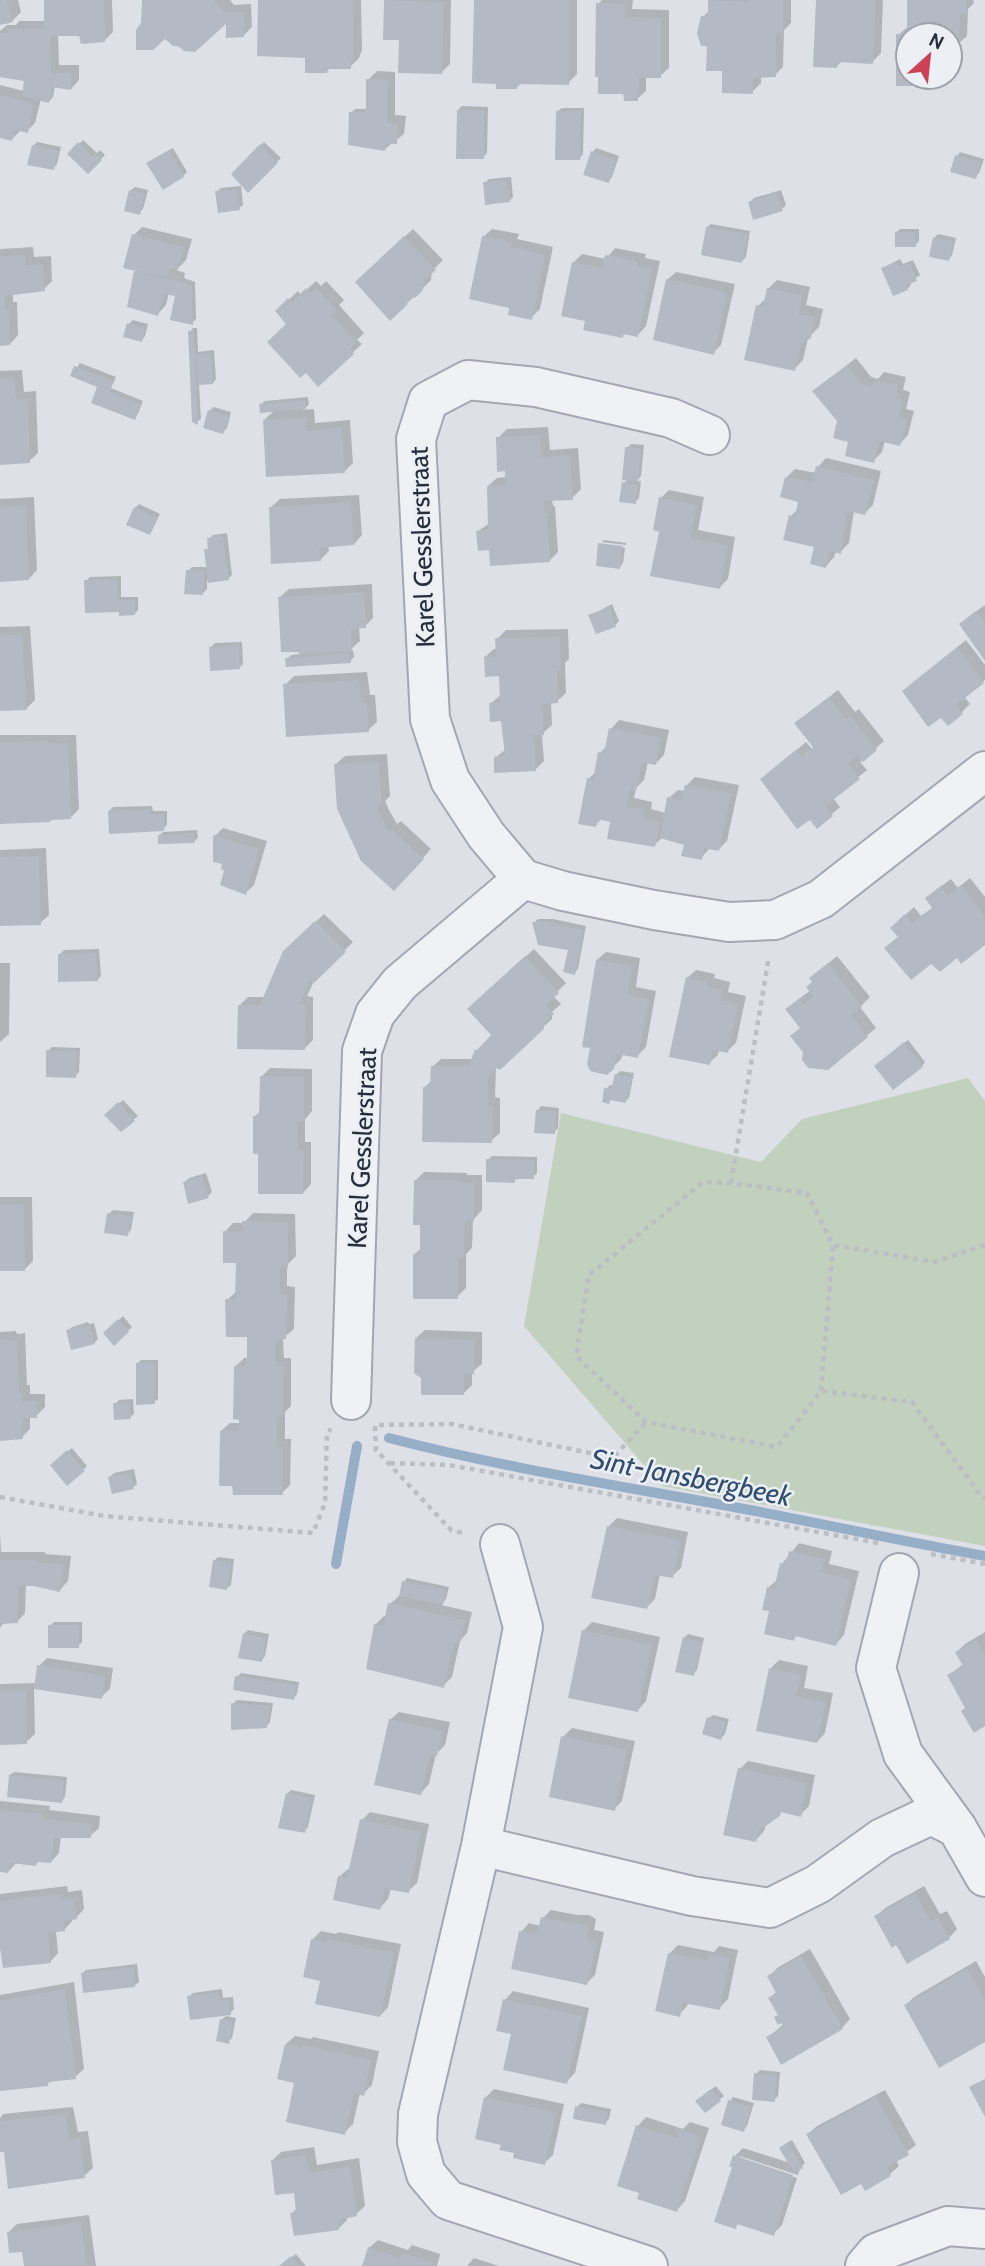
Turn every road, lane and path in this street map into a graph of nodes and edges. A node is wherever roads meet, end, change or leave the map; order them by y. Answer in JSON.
{"nodes":[{"id":1,"x":710,"y":435,"type":"dead end"},
{"id":2,"x":985,"y":771,"type":"edge"},
{"id":3,"x":523,"y":879,"type":"junction"},
{"id":4,"x":775,"y":920,"type":"junction"},
{"id":5,"x":731,"y":1183,"type":"junction"},
{"id":6,"x":833,"y":1245,"type":"junction"},
{"id":7,"x":985,"y":1245,"type":"edge"},
{"id":8,"x":821,"y":1391,"type":"junction"},
{"id":9,"x":363,"y":1413,"type":"junction"},
{"id":10,"x":646,"y":1422,"type":"junction"},
{"id":11,"x":389,"y":1463,"type":"junction"},
{"id":12,"x":0,"y":1497,"type":"edge"},
{"id":13,"x":985,"y":1497,"type":"edge"},
{"id":14,"x":500,"y":1544,"type":"joint"},
{"id":15,"x":907,"y":1557,"type":"junction"},
{"id":16,"x":985,"y":1564,"type":"edge"},
{"id":17,"x":957,"y":1828,"type":"junction"},
{"id":18,"x":481,"y":1846,"type":"junction"},
{"id":19,"x":985,"y":1877,"type":"edge"},
{"id":20,"x":985,"y":2229,"type":"edge"},
{"id":21,"x":648,"y":2266,"type":"edge"},
{"id":22,"x":865,"y":2266,"type":"edge"}],
"edges":[{"from":1,"to":3,"type":"street","name":"Karel Gesslerstraat"},
{"from":2,"to":4,"type":"street"},
{"from":3,"to":4,"type":"street"},
{"from":3,"to":9,"type":"street","name":"Karel Gesslerstraat"},
{"from":4,"to":5,"type":"path"},
{"from":5,"to":6,"type":"path"},
{"from":5,"to":10,"type":"path"},
{"from":6,"to":7,"type":"path"},
{"from":6,"to":8,"type":"path"},
{"from":8,"to":10,"type":"path"},
{"from":8,"to":13,"type":"path"},
{"from":9,"to":10,"type":"path"},
{"from":9,"to":11,"type":"path"},
{"from":9,"to":12,"type":"path"},
{"from":11,"to":14,"type":"path"},
{"from":11,"to":15,"type":"path"},
{"from":14,"to":18,"type":"street"},
{"from":15,"to":16,"type":"path"},
{"from":15,"to":17,"type":"street"},
{"from":17,"to":18,"type":"street"},
{"from":17,"to":19,"type":"street"},
{"from":18,"to":21,"type":"street"},
{"from":20,"to":22,"type":"street"}]}
